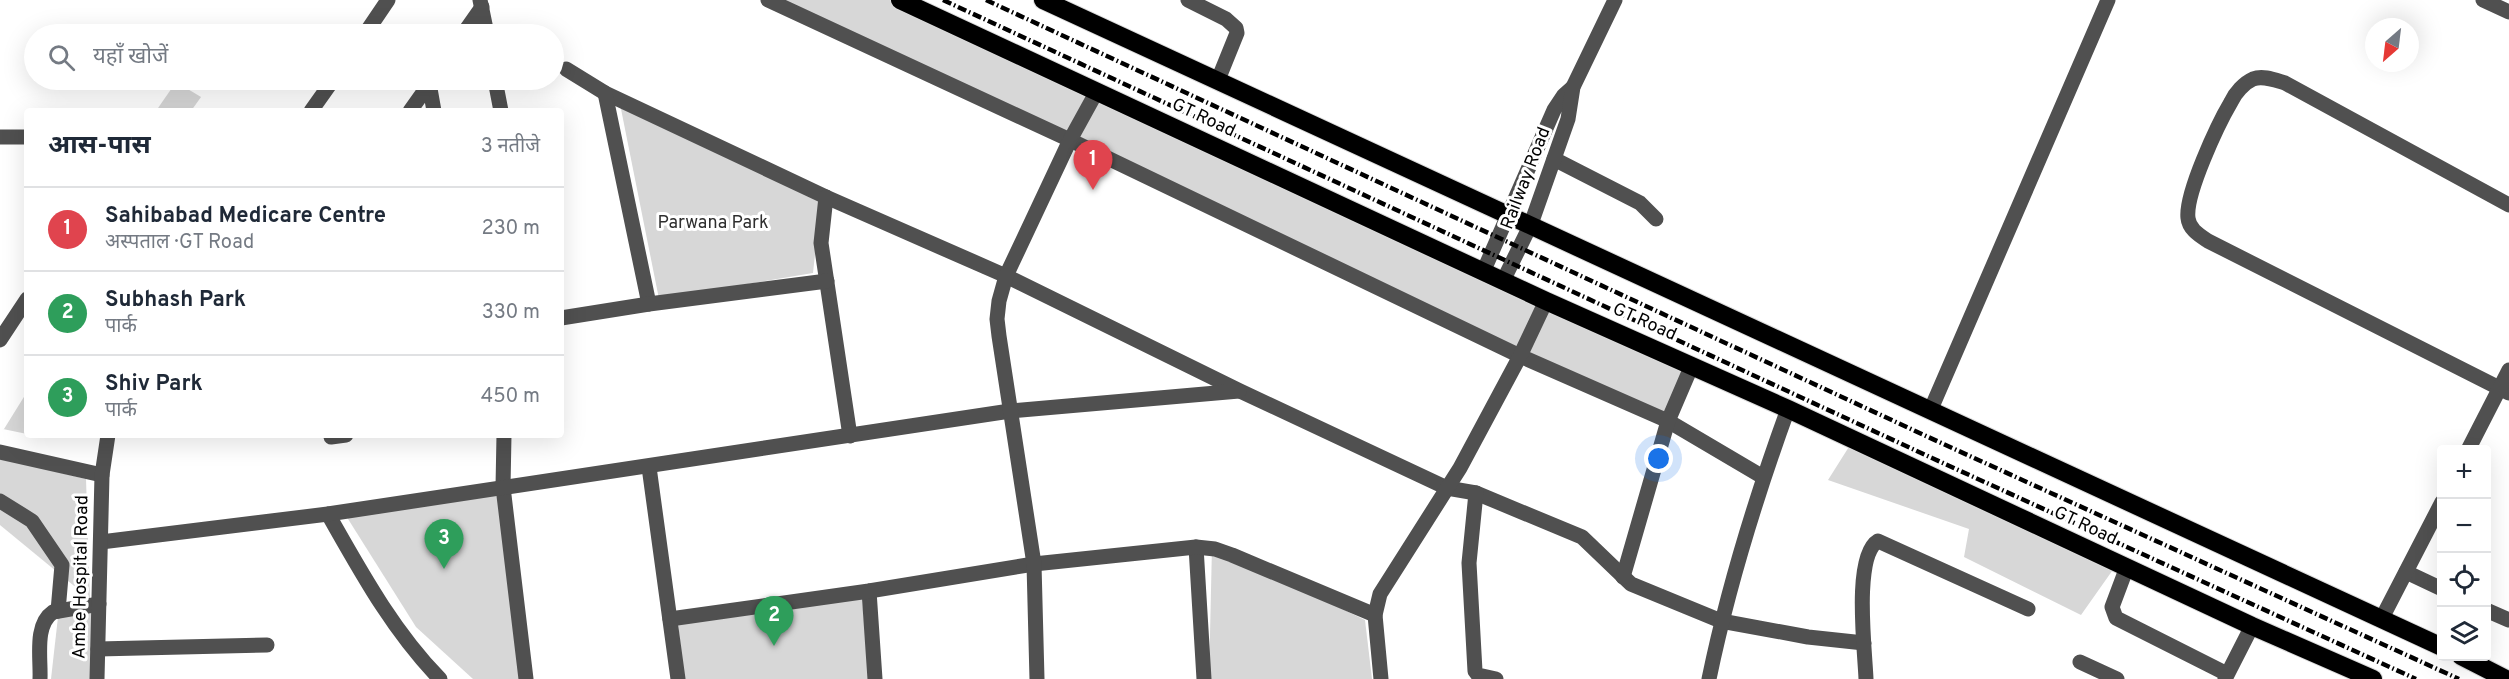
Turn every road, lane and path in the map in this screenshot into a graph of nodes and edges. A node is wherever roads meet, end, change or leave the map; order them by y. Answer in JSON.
{"nodes":[{"id":1,"x":388,"y":0,"type":"edge"},
{"id":2,"x":768,"y":0,"type":"edge"},
{"id":3,"x":900,"y":0,"type":"edge"},
{"id":4,"x":1043,"y":0,"type":"edge"},
{"id":5,"x":1188,"y":0,"type":"edge"},
{"id":6,"x":1615,"y":0,"type":"edge"},
{"id":7,"x":2108,"y":0,"type":"edge"},
{"id":8,"x":2483,"y":0,"type":"edge"},
{"id":9,"x":481,"y":4,"type":"edge"},
{"id":10,"x":2509,"y":12,"type":"edge"},
{"id":11,"x":372,"y":24,"type":"edge"},
{"id":12,"x":469,"y":24,"type":"edge"},
{"id":13,"x":485,"y":24,"type":"edge"},
{"id":14,"x":566,"y":69,"type":"dead end"},
{"id":15,"x":1218,"y":80,"type":"junction"},
{"id":16,"x":1573,"y":87,"type":"junction"},
{"id":17,"x":326,"y":90,"type":"edge"},
{"id":18,"x":424,"y":90,"type":"edge"},
{"id":19,"x":431,"y":90,"type":"edge"},
{"id":20,"x":497,"y":90,"type":"edge"},
{"id":21,"x":1097,"y":91,"type":"junction"},
{"id":22,"x":605,"y":93,"type":"junction"},
{"id":23,"x":314,"y":108,"type":"edge"},
{"id":24,"x":412,"y":108,"type":"edge"},
{"id":25,"x":434,"y":108,"type":"edge"},
{"id":26,"x":500,"y":108,"type":"edge"},
{"id":27,"x":0,"y":137,"type":"edge"},
{"id":28,"x":24,"y":137,"type":"edge"},
{"id":29,"x":1070,"y":140,"type":"junction"},
{"id":30,"x":1554,"y":159,"type":"junction"},
{"id":31,"x":826,"y":197,"type":"junction"},
{"id":32,"x":2509,"y":205,"type":"edge"},
{"id":33,"x":1509,"y":214,"type":"junction"},
{"id":34,"x":1656,"y":219,"type":"dead end"},
{"id":35,"x":1531,"y":224,"type":"junction"},
{"id":36,"x":1484,"y":270,"type":"junction"},
{"id":37,"x":1006,"y":276,"type":"junction"},
{"id":38,"x":1504,"y":279,"type":"junction"},
{"id":39,"x":827,"y":281,"type":"junction"},
{"id":40,"x":1546,"y":301,"type":"junction"},
{"id":41,"x":24,"y":304,"type":"edge"},
{"id":42,"x":649,"y":304,"type":"junction"},
{"id":43,"x":564,"y":318,"type":"edge"},
{"id":44,"x":0,"y":340,"type":"edge"},
{"id":45,"x":1520,"y":356,"type":"junction"},
{"id":46,"x":1692,"y":365,"type":"junction"},
{"id":47,"x":2509,"y":370,"type":"edge"},
{"id":48,"x":1240,"y":391,"type":"junction"},
{"id":49,"x":2504,"y":391,"type":"edge"},
{"id":50,"x":1788,"y":409,"type":"junction"},
{"id":51,"x":1931,"y":409,"type":"junction"},
{"id":52,"x":1010,"y":411,"type":"junction"},
{"id":53,"x":1668,"y":421,"type":"junction"},
{"id":54,"x":850,"y":436,"type":"junction"},
{"id":55,"x":108,"y":438,"type":"edge"},
{"id":56,"x":504,"y":438,"type":"edge"},
{"id":57,"x":2471,"y":445,"type":"edge"},
{"id":58,"x":0,"y":452,"type":"edge"},
{"id":59,"x":649,"y":467,"type":"junction"},
{"id":60,"x":102,"y":475,"type":"junction"},
{"id":61,"x":1763,"y":477,"type":"junction"},
{"id":62,"x":503,"y":488,"type":"junction"},
{"id":63,"x":1448,"y":488,"type":"junction"},
{"id":64,"x":1476,"y":494,"type":"junction"},
{"id":65,"x":0,"y":501,"type":"edge"},
{"id":66,"x":2437,"y":512,"type":"edge"},
{"id":67,"x":328,"y":514,"type":"junction"},
{"id":68,"x":100,"y":542,"type":"junction"},
{"id":69,"x":1196,"y":547,"type":"junction"},
{"id":70,"x":1034,"y":564,"type":"junction"},
{"id":71,"x":2127,"y":567,"type":"junction"},
{"id":72,"x":2406,"y":572,"type":"junction"},
{"id":73,"x":1623,"y":578,"type":"junction"},
{"id":74,"x":2437,"y":587,"type":"edge"},
{"id":75,"x":869,"y":591,"type":"junction"},
{"id":76,"x":99,"y":603,"type":"junction"},
{"id":77,"x":2028,"y":609,"type":"dead end"},
{"id":78,"x":58,"y":611,"type":"junction"},
{"id":79,"x":2491,"y":612,"type":"edge"},
{"id":80,"x":1375,"y":615,"type":"junction"},
{"id":81,"x":2382,"y":618,"type":"junction"},
{"id":82,"x":670,"y":619,"type":"junction"},
{"id":83,"x":2509,"y":620,"type":"edge"},
{"id":84,"x":1721,"y":621,"type":"junction"},
{"id":85,"x":2252,"y":626,"type":"junction"},
{"id":86,"x":1864,"y":643,"type":"junction"},
{"id":87,"x":267,"y":645,"type":"dead end"},
{"id":88,"x":2437,"y":645,"type":"edge"},
{"id":89,"x":98,"y":650,"type":"junction"},
{"id":90,"x":2469,"y":661,"type":"edge"},
{"id":91,"x":2080,"y":662,"type":"dead end"},
{"id":92,"x":2226,"y":676,"type":"edge"},
{"id":93,"x":40,"y":679,"type":"edge"},
{"id":94,"x":97,"y":679,"type":"edge"},
{"id":95,"x":440,"y":679,"type":"edge"},
{"id":96,"x":526,"y":679,"type":"edge"},
{"id":97,"x":678,"y":679,"type":"edge"},
{"id":98,"x":875,"y":679,"type":"edge"},
{"id":99,"x":1037,"y":679,"type":"edge"},
{"id":100,"x":1204,"y":679,"type":"edge"},
{"id":101,"x":1381,"y":679,"type":"edge"},
{"id":102,"x":1496,"y":679,"type":"edge"},
{"id":103,"x":1709,"y":679,"type":"edge"},
{"id":104,"x":1866,"y":679,"type":"edge"},
{"id":105,"x":2116,"y":679,"type":"edge"},
{"id":106,"x":2373,"y":679,"type":"edge"},
{"id":107,"x":2506,"y":679,"type":"edge"}],
"edges":[{"from":1,"to":11,"type":"street"},
{"from":2,"to":29,"type":"street"},
{"from":3,"to":21,"type":"highway","name":"GT Road"},
{"from":4,"to":15,"type":"highway"},
{"from":5,"to":15,"type":"street"},
{"from":6,"to":16,"type":"street","name":"Railway Road"},
{"from":7,"to":51,"type":"street"},
{"from":8,"to":10,"type":"street"},
{"from":9,"to":12,"type":"street"},
{"from":9,"to":13,"type":"street"},
{"from":14,"to":22,"type":"street"},
{"from":15,"to":33,"type":"highway"},
{"from":16,"to":30,"type":"street","name":"Railway Road"},
{"from":16,"to":33,"type":"street","name":"Railway Road"},
{"from":17,"to":23,"type":"street"},
{"from":18,"to":24,"type":"street"},
{"from":19,"to":25,"type":"street"},
{"from":20,"to":26,"type":"street"},
{"from":21,"to":29,"type":"street"},
{"from":21,"to":36,"type":"highway","name":"GT Road"},
{"from":22,"to":31,"type":"street"},
{"from":22,"to":42,"type":"street"},
{"from":27,"to":28,"type":"street"},
{"from":29,"to":37,"type":"street"},
{"from":29,"to":45,"type":"street"},
{"from":30,"to":34,"type":"street"},
{"from":30,"to":35,"type":"street","name":"Railway Road"},
{"from":31,"to":37,"type":"street"},
{"from":31,"to":39,"type":"street"},
{"from":32,"to":49,"type":"street"},
{"from":33,"to":35,"type":"highway"},
{"from":33,"to":36,"type":"street","name":"Railway Road"},
{"from":35,"to":38,"type":"street","name":"Railway Road"},
{"from":35,"to":51,"type":"highway"},
{"from":36,"to":38,"type":"highway","name":"GT Road"},
{"from":37,"to":48,"type":"street"},
{"from":37,"to":52,"type":"street"},
{"from":38,"to":40,"type":"highway","name":"GT Road"},
{"from":39,"to":42,"type":"street"},
{"from":39,"to":54,"type":"street"},
{"from":40,"to":45,"type":"street"},
{"from":40,"to":46,"type":"highway","name":"GT Road"},
{"from":41,"to":44,"type":"street"},
{"from":42,"to":43,"type":"street"},
{"from":45,"to":53,"type":"street"},
{"from":45,"to":63,"type":"street"},
{"from":46,"to":50,"type":"highway","name":"GT Road"},
{"from":46,"to":53,"type":"street"},
{"from":47,"to":49,"type":"street"},
{"from":48,"to":52,"type":"street"},
{"from":48,"to":63,"type":"street"},
{"from":49,"to":57,"type":"street"},
{"from":50,"to":61,"type":"street"},
{"from":50,"to":71,"type":"highway","name":"GT Road"},
{"from":51,"to":81,"type":"highway"},
{"from":52,"to":54,"type":"street"},
{"from":52,"to":70,"type":"street"},
{"from":53,"to":61,"type":"street"},
{"from":53,"to":73,"type":"street"},
{"from":54,"to":59,"type":"street"},
{"from":55,"to":60,"type":"street","name":"Ambe Hospital Road"},
{"from":56,"to":62,"type":"street"},
{"from":58,"to":60,"type":"street"},
{"from":59,"to":62,"type":"street"},
{"from":59,"to":82,"type":"street"},
{"from":60,"to":68,"type":"street","name":"Ambe Hospital Road"},
{"from":61,"to":84,"type":"street"},
{"from":62,"to":67,"type":"street"},
{"from":62,"to":96,"type":"street"},
{"from":63,"to":64,"type":"street"},
{"from":63,"to":80,"type":"street"},
{"from":64,"to":73,"type":"street"},
{"from":64,"to":102,"type":"street"},
{"from":65,"to":78,"type":"street"},
{"from":66,"to":72,"type":"street"},
{"from":67,"to":68,"type":"street"},
{"from":67,"to":95,"type":"street"},
{"from":68,"to":76,"type":"street","name":"Ambe Hospital Road"},
{"from":69,"to":70,"type":"street"},
{"from":69,"to":80,"type":"street"},
{"from":69,"to":100,"type":"street"},
{"from":70,"to":75,"type":"street"},
{"from":70,"to":99,"type":"street"},
{"from":71,"to":85,"type":"highway","name":"GT Road"},
{"from":71,"to":92,"type":"street"},
{"from":72,"to":74,"type":"street"},
{"from":72,"to":81,"type":"street"},
{"from":73,"to":84,"type":"street"},
{"from":75,"to":82,"type":"street"},
{"from":75,"to":98,"type":"street"},
{"from":76,"to":78,"type":"street"},
{"from":76,"to":89,"type":"street","name":"Ambe Hospital Road"},
{"from":77,"to":86,"type":"street"},
{"from":78,"to":93,"type":"street"},
{"from":79,"to":83,"type":"street"},
{"from":80,"to":101,"type":"street"},
{"from":81,"to":88,"type":"highway"},
{"from":82,"to":97,"type":"street"},
{"from":84,"to":86,"type":"street"},
{"from":84,"to":103,"type":"street"},
{"from":85,"to":92,"type":"street"},
{"from":85,"to":106,"type":"highway","name":"GT Road"},
{"from":86,"to":104,"type":"street"},
{"from":87,"to":89,"type":"street"},
{"from":89,"to":94,"type":"street","name":"Ambe Hospital Road"},
{"from":90,"to":107,"type":"highway"},
{"from":91,"to":105,"type":"street"}]}
